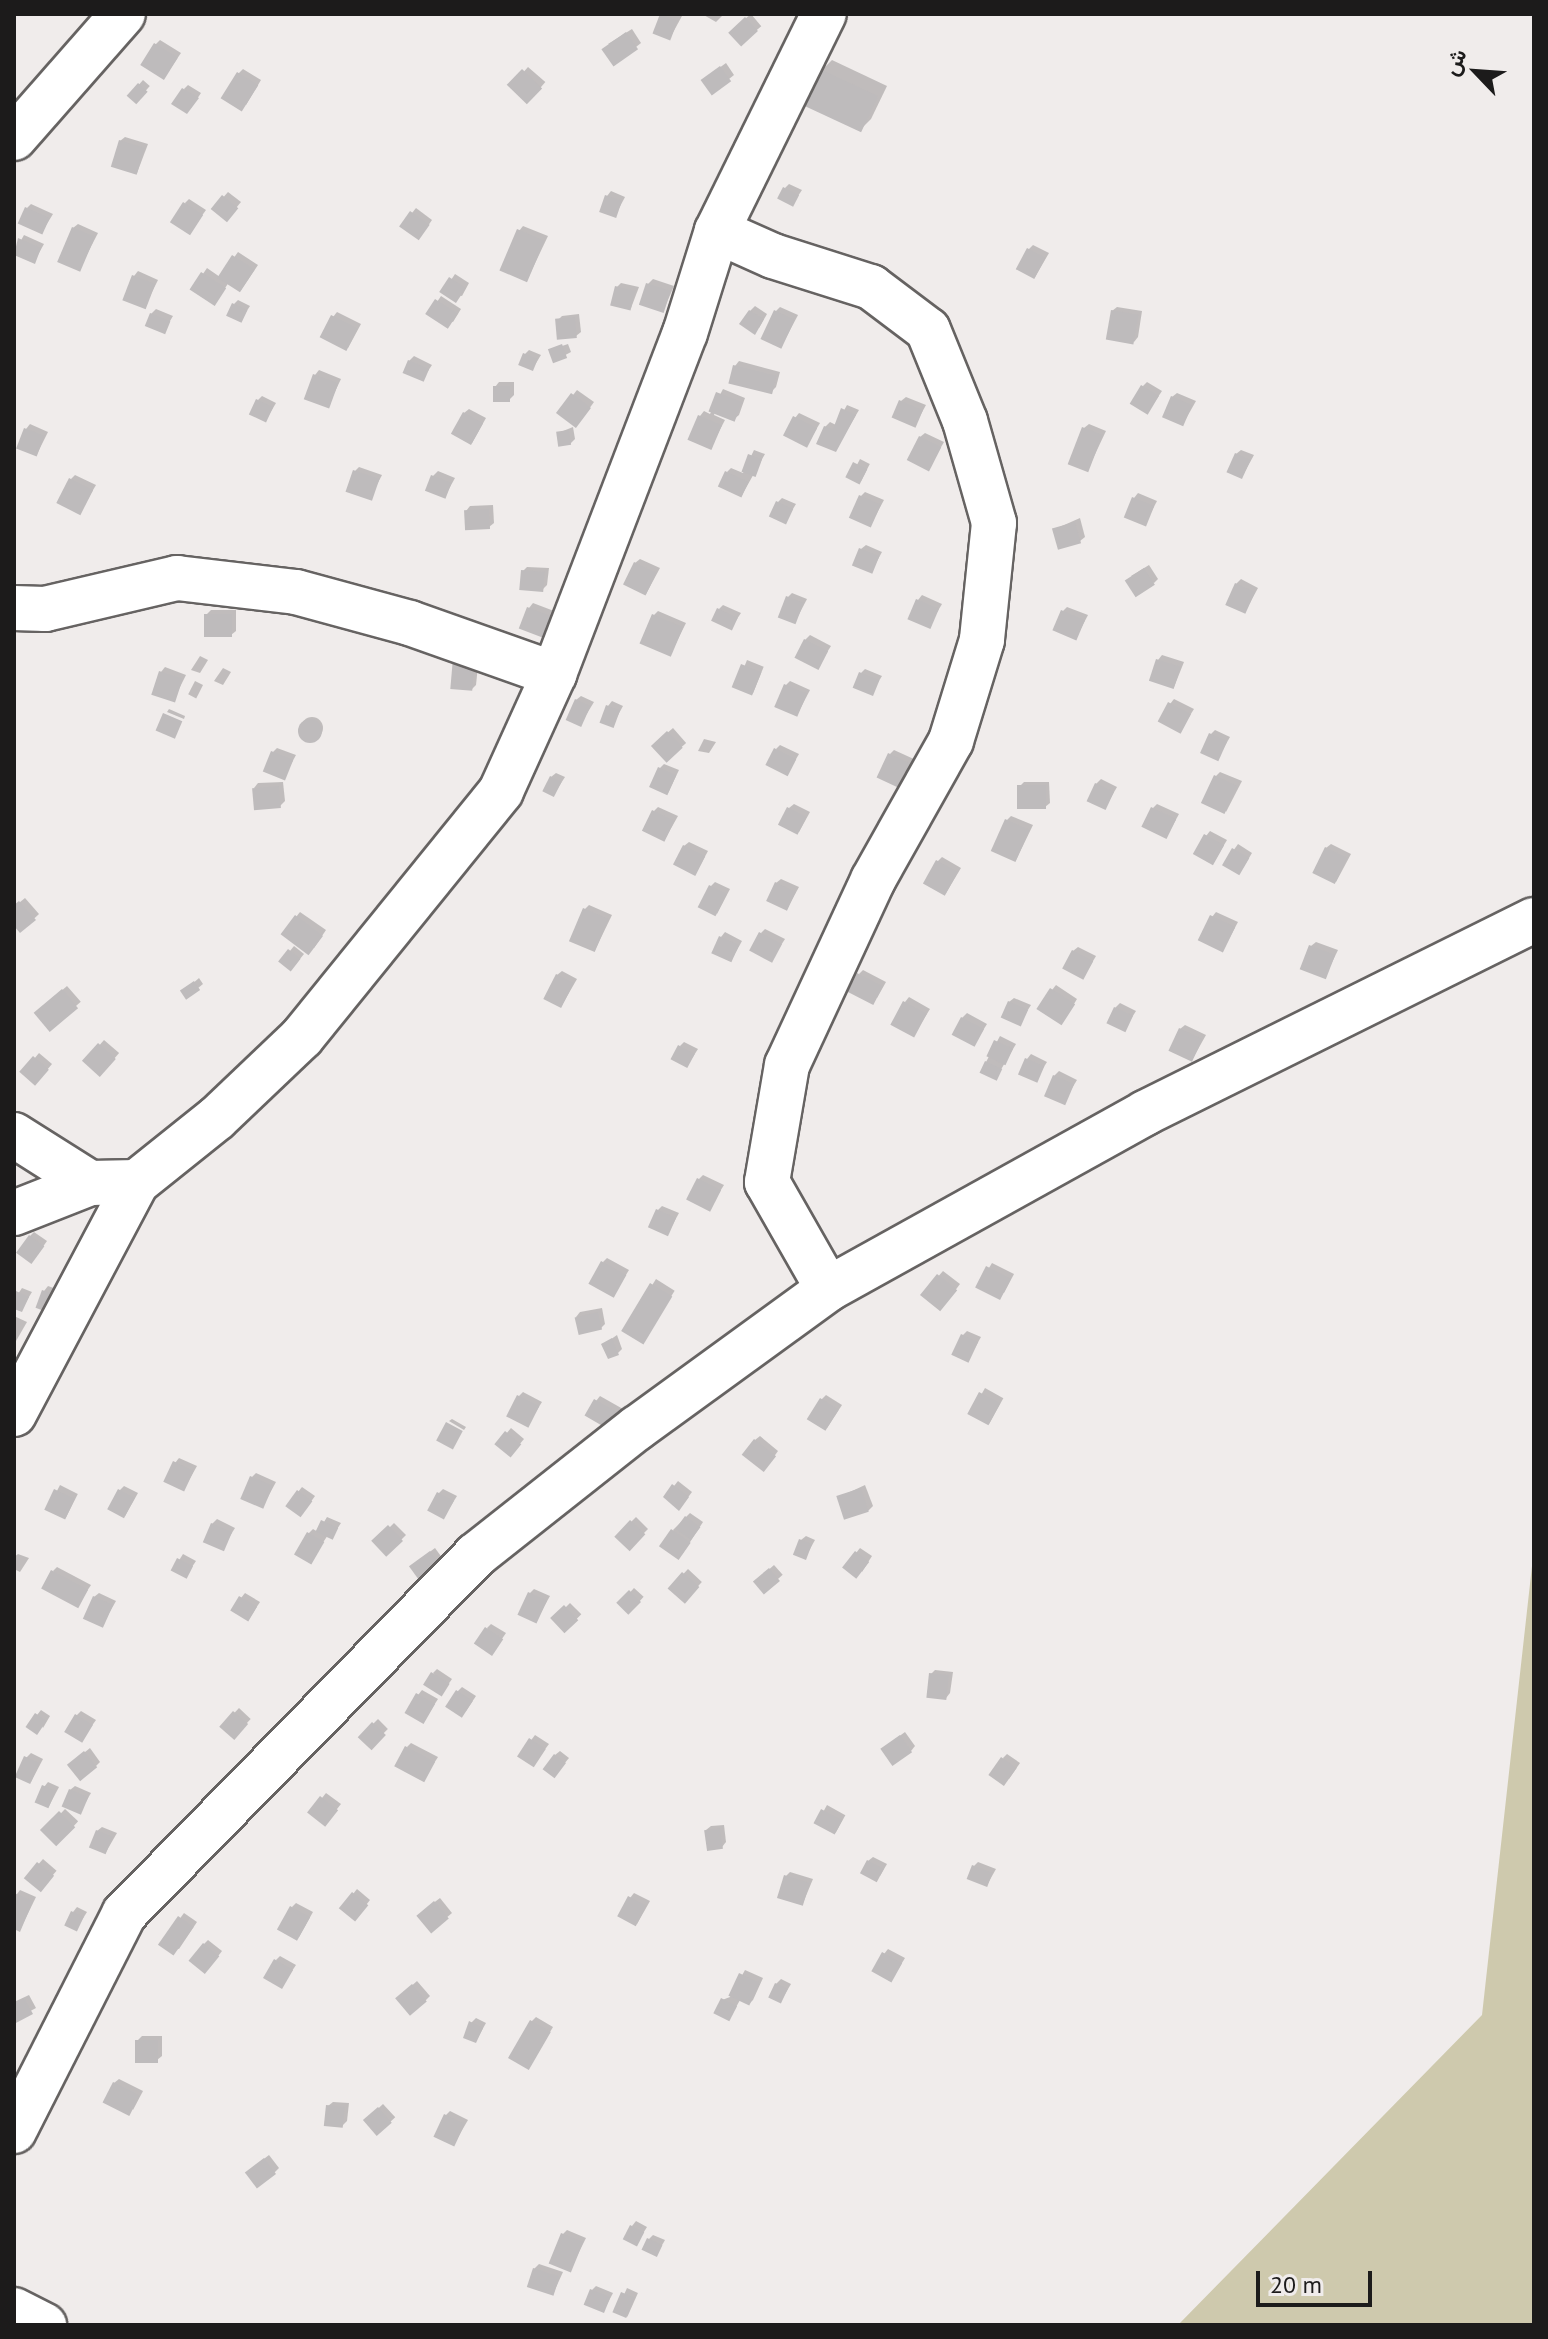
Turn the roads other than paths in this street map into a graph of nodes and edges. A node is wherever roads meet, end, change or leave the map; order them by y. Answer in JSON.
{"nodes":[{"id":1,"x":123,"y":14,"type":"edge"},
{"id":2,"x":824,"y":14,"type":"edge"},
{"id":3,"x":14,"y":138,"type":"edge"},
{"id":4,"x":717,"y":231,"type":"junction"},
{"id":5,"x":14,"y":608,"type":"edge"},
{"id":6,"x":554,"y":674,"type":"junction"},
{"id":7,"x":1534,"y":920,"type":"edge"},
{"id":8,"x":14,"y":1135,"type":"edge"},
{"id":9,"x":137,"y":1182,"type":"junction"},
{"id":10,"x":90,"y":1183,"type":"junction"},
{"id":11,"x":14,"y":1213,"type":"edge"},
{"id":12,"x":828,"y":1289,"type":"junction"},
{"id":13,"x":14,"y":1414,"type":"edge"},
{"id":14,"x":14,"y":2131,"type":"edge"},
{"id":15,"x":14,"y":2310,"type":"edge"},
{"id":16,"x":44,"y":2325,"type":"edge"}],
"edges":[{"from":1,"to":3,"type":"street"},
{"from":2,"to":4,"type":"street"},
{"from":4,"to":6,"type":"street"},
{"from":4,"to":12,"type":"street"},
{"from":5,"to":6,"type":"street"},
{"from":6,"to":9,"type":"street"},
{"from":7,"to":12,"type":"street"},
{"from":8,"to":10,"type":"street"},
{"from":9,"to":10,"type":"street"},
{"from":9,"to":13,"type":"street"},
{"from":10,"to":11,"type":"street"},
{"from":12,"to":14,"type":"street"},
{"from":15,"to":16,"type":"street"}]}
